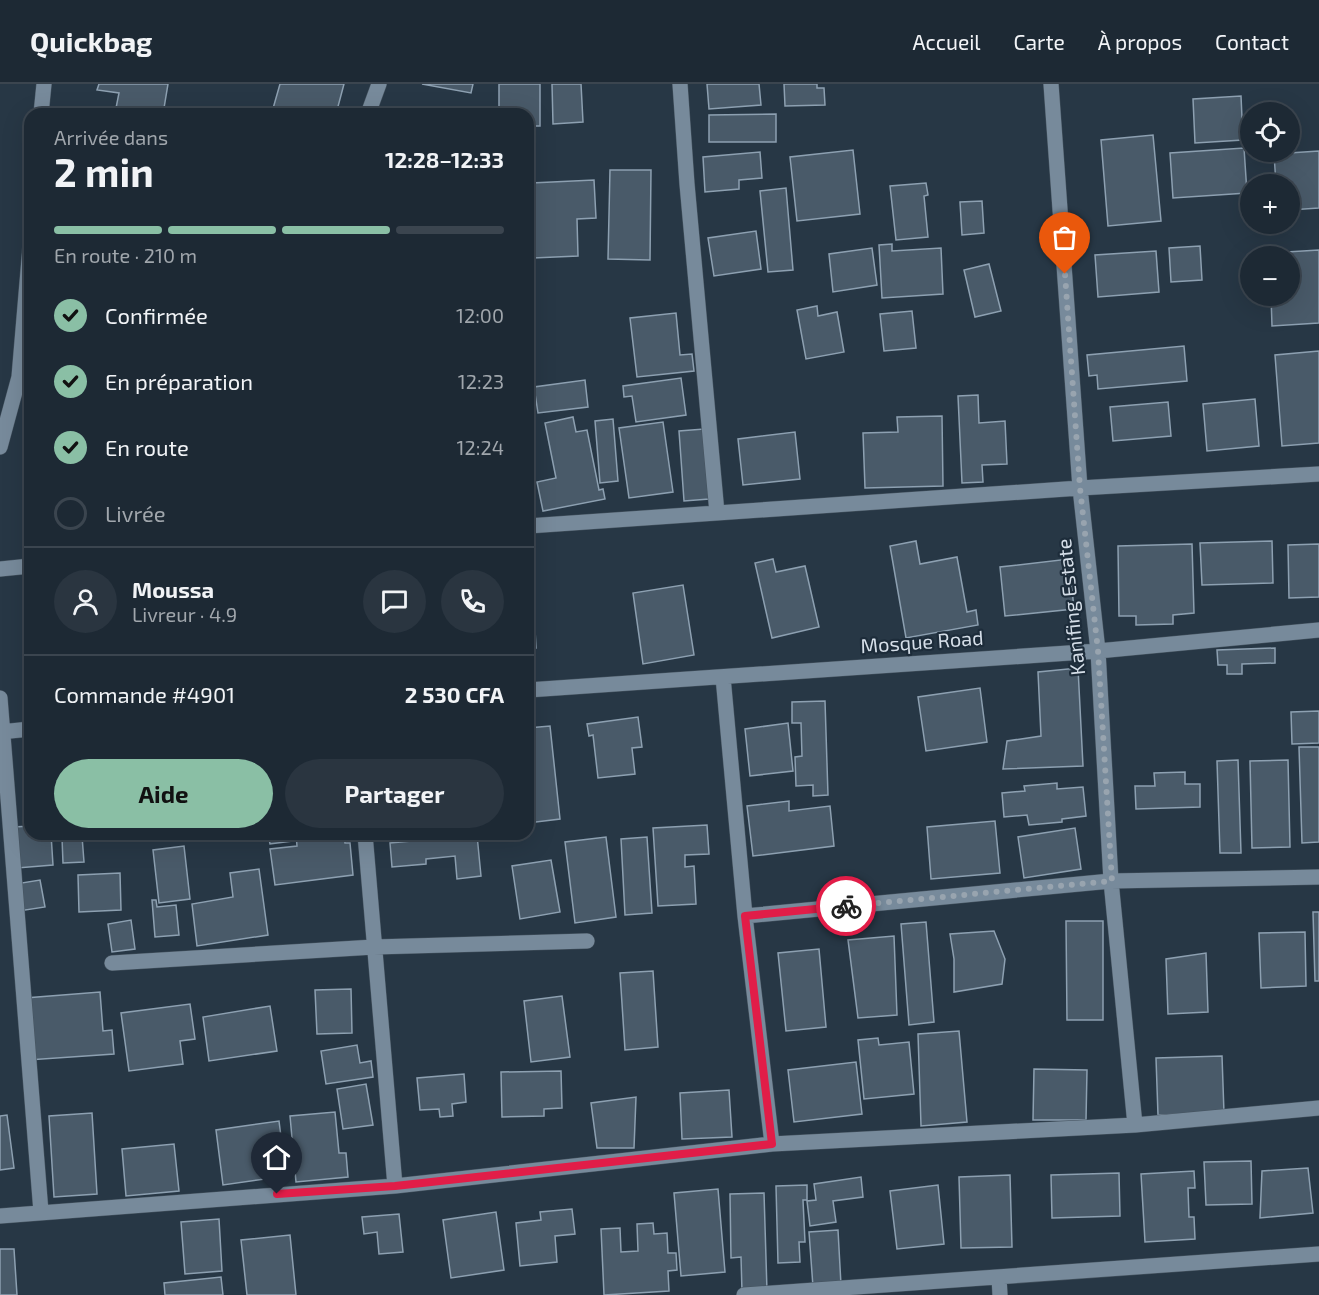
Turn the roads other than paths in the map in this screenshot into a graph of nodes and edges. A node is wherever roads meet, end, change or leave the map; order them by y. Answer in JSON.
{"nodes":[{"id":1,"x":44,"y":84,"type":"edge"},
{"id":2,"x":379,"y":84,"type":"edge"},
{"id":3,"x":680,"y":84,"type":"edge"},
{"id":4,"x":1051,"y":84,"type":"edge"},
{"id":5,"x":42,"y":108,"type":"edge"},
{"id":6,"x":370,"y":108,"type":"edge"},
{"id":7,"x":24,"y":317,"type":"edge"},
{"id":8,"x":0,"y":447,"type":"edge"},
{"id":9,"x":1319,"y":474,"type":"edge"},
{"id":10,"x":1080,"y":488,"type":"junction"},
{"id":11,"x":717,"y":513,"type":"junction"},
{"id":12,"x":534,"y":526,"type":"edge"},
{"id":13,"x":24,"y":567,"type":"edge"},
{"id":14,"x":0,"y":569,"type":"edge"},
{"id":15,"x":1319,"y":630,"type":"edge"},
{"id":16,"x":1098,"y":651,"type":"junction"},
{"id":17,"x":723,"y":677,"type":"junction"},
{"id":18,"x":534,"y":690,"type":"edge"},
{"id":19,"x":0,"y":698,"type":"edge"},
{"id":20,"x":24,"y":730,"type":"edge"},
{"id":21,"x":1,"y":732,"type":"edge"},
{"id":22,"x":365,"y":840,"type":"edge"},
{"id":23,"x":1319,"y":877,"type":"edge"},
{"id":24,"x":1112,"y":881,"type":"junction"},
{"id":25,"x":745,"y":916,"type":"junction"},
{"id":26,"x":587,"y":941,"type":"dead end"},
{"id":27,"x":374,"y":947,"type":"junction"},
{"id":28,"x":112,"y":963,"type":"dead end"},
{"id":29,"x":1319,"y":1108,"type":"edge"},
{"id":30,"x":1135,"y":1125,"type":"junction"},
{"id":31,"x":772,"y":1144,"type":"junction"},
{"id":32,"x":395,"y":1186,"type":"junction"},
{"id":33,"x":41,"y":1212,"type":"junction"},
{"id":34,"x":0,"y":1216,"type":"edge"},
{"id":35,"x":1319,"y":1254,"type":"edge"},
{"id":36,"x":999,"y":1277,"type":"junction"},
{"id":37,"x":744,"y":1295,"type":"edge"},
{"id":38,"x":1000,"y":1295,"type":"edge"}],
"edges":[{"from":1,"to":5,"type":"street"},
{"from":2,"to":6,"type":"street"},
{"from":3,"to":11,"type":"street"},
{"from":4,"to":10,"type":"street","name":"Kanifing Estate"},
{"from":7,"to":8,"type":"street"},
{"from":9,"to":10,"type":"street"},
{"from":10,"to":11,"type":"street"},
{"from":10,"to":16,"type":"street","name":"Kanifing Estate"},
{"from":11,"to":12,"type":"street"},
{"from":13,"to":14,"type":"street"},
{"from":15,"to":16,"type":"street","name":"Mosque Road"},
{"from":16,"to":17,"type":"street","name":"Mosque Road"},
{"from":16,"to":24,"type":"street","name":"Kanifing Estate"},
{"from":17,"to":18,"type":"street","name":"Mosque Road"},
{"from":17,"to":25,"type":"street"},
{"from":19,"to":21,"type":"street"},
{"from":20,"to":21,"type":"street"},
{"from":21,"to":33,"type":"street"},
{"from":22,"to":27,"type":"street"},
{"from":23,"to":24,"type":"street"},
{"from":24,"to":25,"type":"street"},
{"from":24,"to":30,"type":"street","name":"Kanifing Estate"},
{"from":25,"to":31,"type":"street"},
{"from":26,"to":27,"type":"street"},
{"from":27,"to":28,"type":"street"},
{"from":27,"to":32,"type":"street"},
{"from":29,"to":30,"type":"street"},
{"from":30,"to":31,"type":"street"},
{"from":31,"to":32,"type":"street"},
{"from":32,"to":33,"type":"street"},
{"from":33,"to":34,"type":"street"},
{"from":35,"to":36,"type":"street"},
{"from":36,"to":37,"type":"street"},
{"from":36,"to":38,"type":"street"}]}
